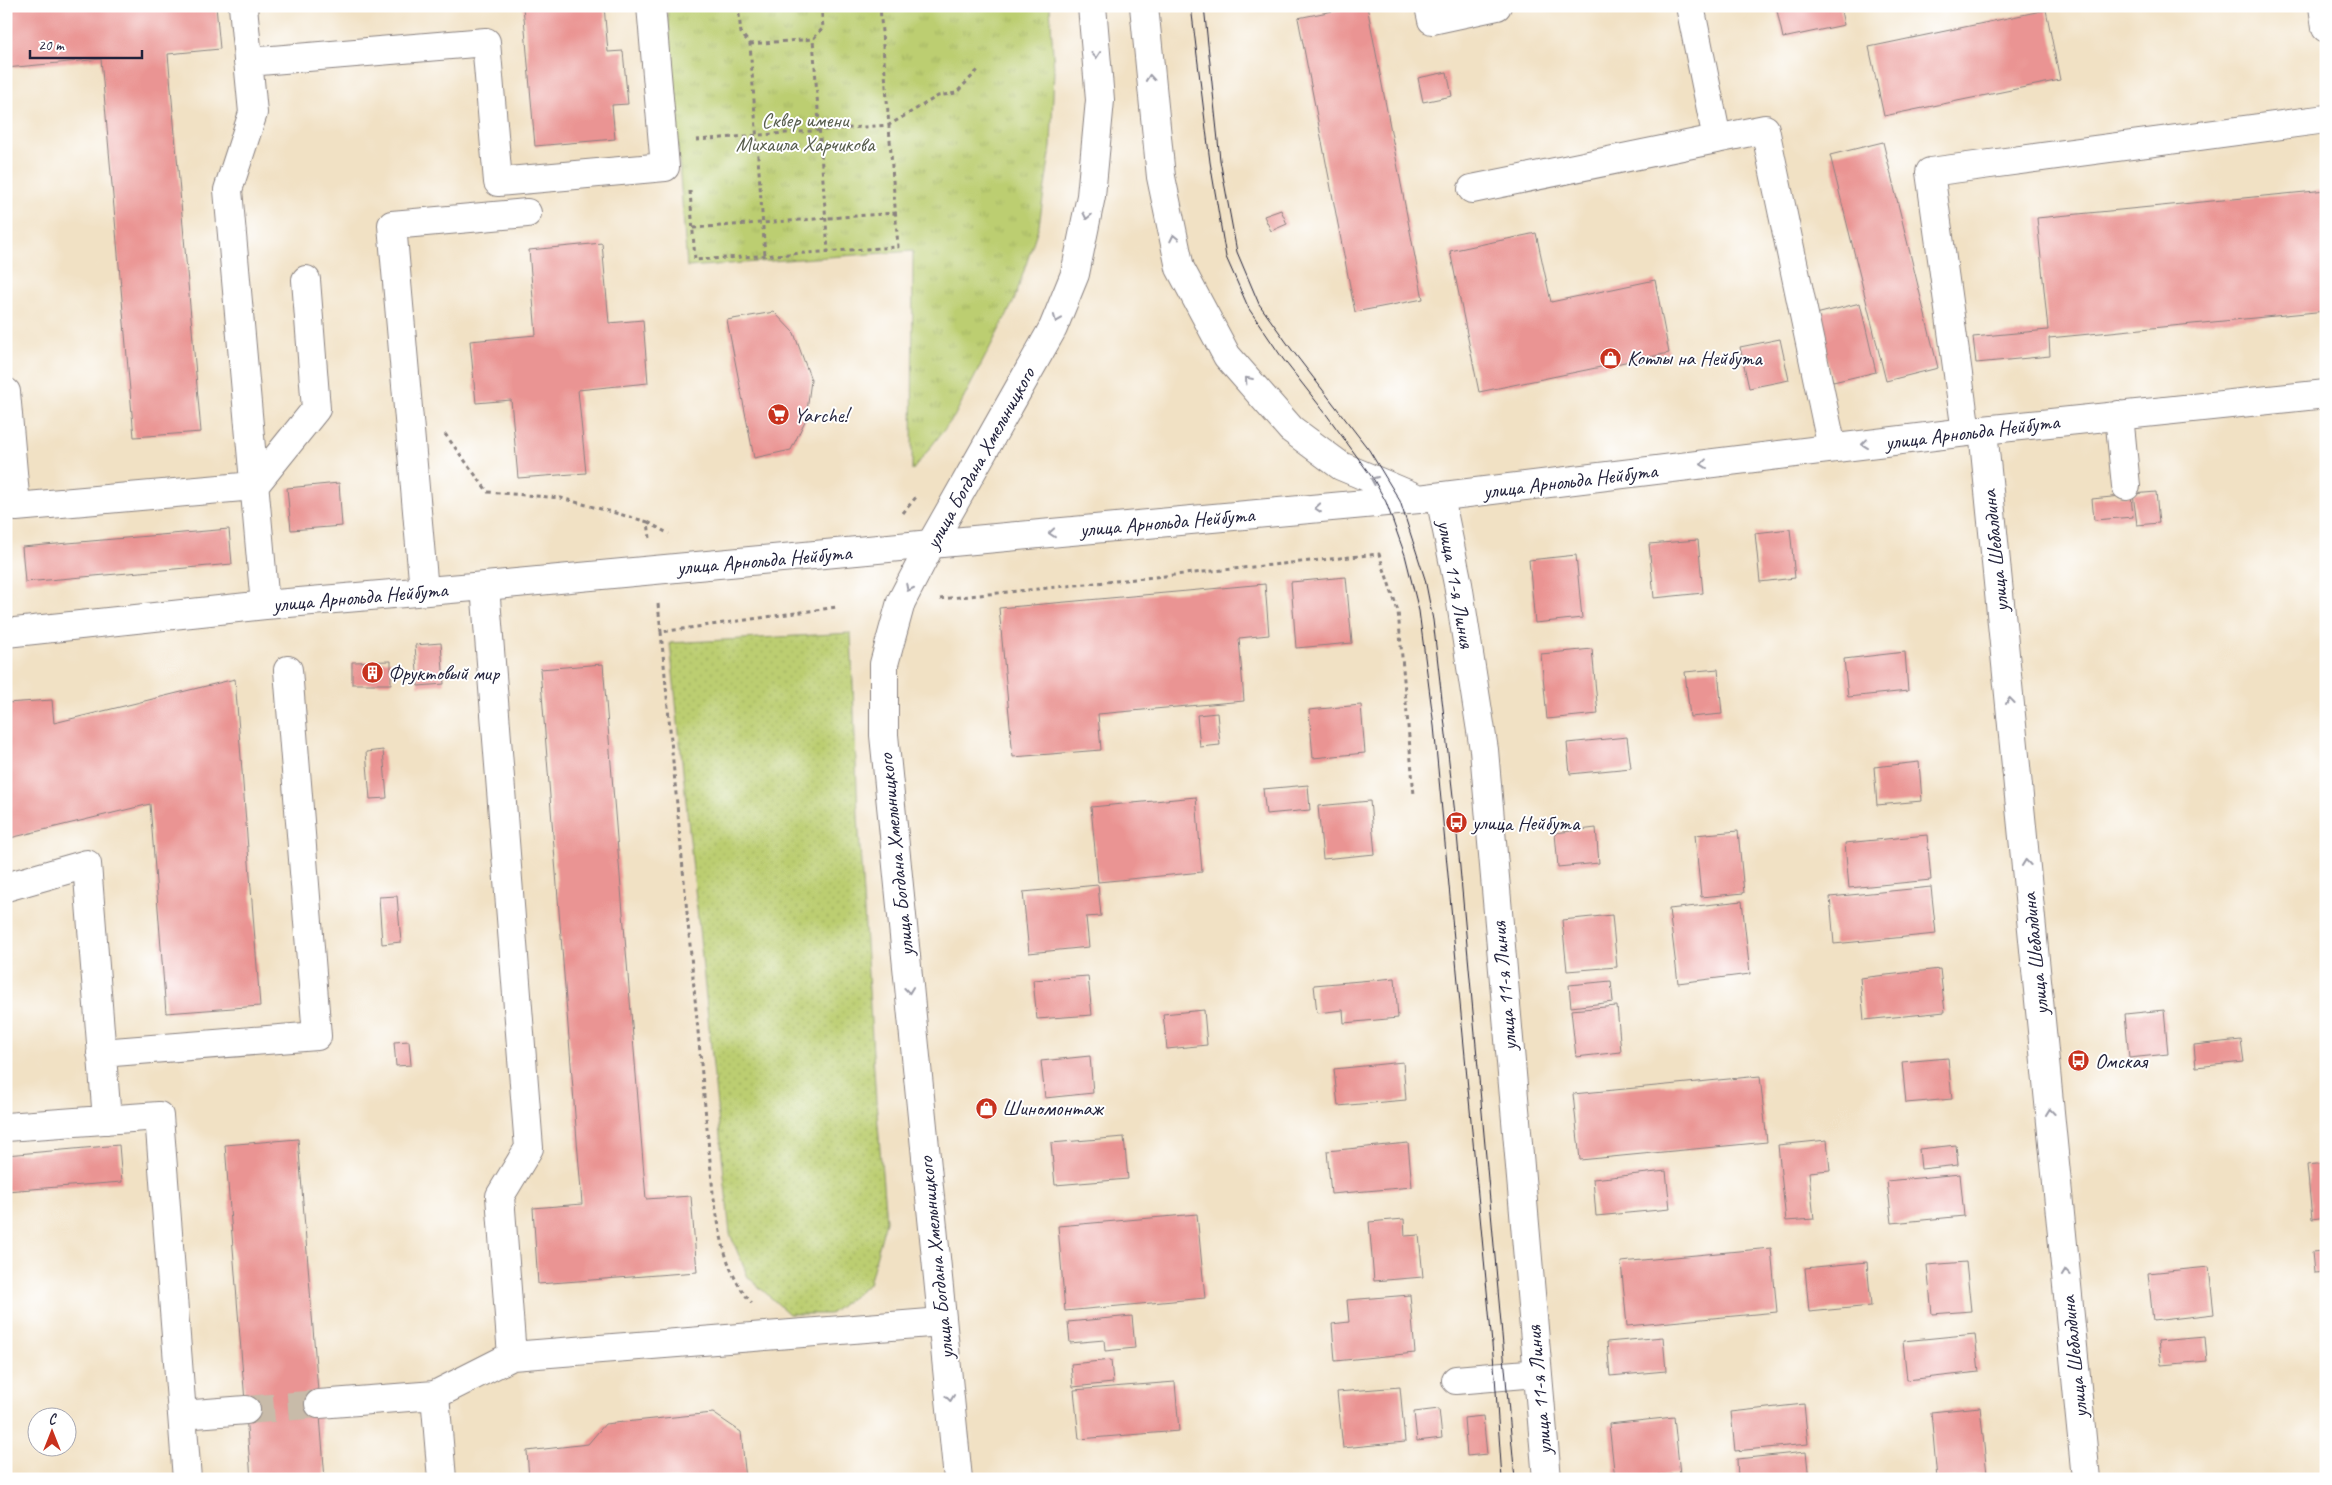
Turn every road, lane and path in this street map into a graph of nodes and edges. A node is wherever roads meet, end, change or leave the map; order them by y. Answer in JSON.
{"nodes":[{"id":1,"x":243,"y":6,"type":"edge"},
{"id":2,"x":651,"y":6,"type":"edge"},
{"id":3,"x":738,"y":6,"type":"edge"},
{"id":4,"x":821,"y":6,"type":"edge"},
{"id":5,"x":880,"y":6,"type":"edge"},
{"id":6,"x":1092,"y":6,"type":"edge"},
{"id":7,"x":1144,"y":6,"type":"edge"},
{"id":8,"x":1429,"y":6,"type":"edge"},
{"id":9,"x":1497,"y":6,"type":"edge"},
{"id":10,"x":1690,"y":6,"type":"edge"},
{"id":11,"x":2323,"y":6,"type":"edge"},
{"id":12,"x":2326,"y":28,"type":"edge"},
{"id":13,"x":813,"y":39,"type":"junction"},
{"id":14,"x":750,"y":44,"type":"junction"},
{"id":15,"x":248,"y":62,"type":"junction"},
{"id":16,"x":980,"y":68,"type":"dead end"},
{"id":17,"x":2326,"y":119,"type":"edge"},
{"id":18,"x":889,"y":125,"type":"junction"},
{"id":19,"x":819,"y":130,"type":"junction"},
{"id":20,"x":756,"y":135,"type":"junction"},
{"id":21,"x":1717,"y":139,"type":"junction"},
{"id":22,"x":694,"y":140,"type":"dead end"},
{"id":23,"x":690,"y":189,"type":"dead end"},
{"id":24,"x":1472,"y":189,"type":"dead end"},
{"id":25,"x":527,"y":213,"type":"dead end"},
{"id":26,"x":896,"y":213,"type":"junction"},
{"id":27,"x":825,"y":218,"type":"junction"},
{"id":28,"x":762,"y":223,"type":"junction"},
{"id":29,"x":693,"y":228,"type":"junction"},
{"id":30,"x":828,"y":252,"type":"junction"},
{"id":31,"x":765,"y":256,"type":"junction"},
{"id":32,"x":306,"y":280,"type":"dead end"},
{"id":33,"x":6,"y":392,"type":"edge"},
{"id":34,"x":2326,"y":394,"type":"edge"},
{"id":35,"x":2119,"y":416,"type":"junction"},
{"id":36,"x":441,"y":428,"type":"dead end"},
{"id":37,"x":1975,"y":431,"type":"junction"},
{"id":38,"x":1832,"y":448,"type":"junction"},
{"id":39,"x":254,"y":486,"type":"junction"},
{"id":40,"x":2126,"y":486,"type":"dead end"},
{"id":41,"x":922,"y":490,"type":"dead end"},
{"id":42,"x":1430,"y":498,"type":"junction"},
{"id":43,"x":898,"y":519,"type":"dead end"},
{"id":44,"x":648,"y":522,"type":"junction"},
{"id":45,"x":671,"y":535,"type":"dead end"},
{"id":46,"x":931,"y":544,"type":"junction"},
{"id":47,"x":655,"y":571,"type":"junction"},
{"id":48,"x":485,"y":586,"type":"junction"},
{"id":49,"x":424,"y":591,"type":"junction"},
{"id":50,"x":935,"y":600,"type":"dead end"},
{"id":51,"x":264,"y":604,"type":"junction"},
{"id":52,"x":837,"y":607,"type":"dead end"},
{"id":53,"x":6,"y":632,"type":"edge"},
{"id":54,"x":661,"y":632,"type":"junction"},
{"id":55,"x":288,"y":670,"type":"dead end"},
{"id":56,"x":1414,"y":796,"type":"dead end"},
{"id":57,"x":6,"y":887,"type":"edge"},
{"id":58,"x":101,"y":1053,"type":"junction"},
{"id":59,"x":107,"y":1120,"type":"junction"},
{"id":60,"x":6,"y":1128,"type":"edge"},
{"id":61,"x":942,"y":1322,"type":"junction"},
{"id":62,"x":780,"y":1335,"type":"junction"},
{"id":63,"x":512,"y":1356,"type":"junction"},
{"id":64,"x":1537,"y":1373,"type":"junction"},
{"id":65,"x":1456,"y":1380,"type":"dead end"},
{"id":66,"x":435,"y":1395,"type":"junction"},
{"id":67,"x":320,"y":1404,"type":"tunnel mouth"},
{"id":68,"x":246,"y":1410,"type":"tunnel mouth"},
{"id":69,"x":182,"y":1415,"type":"junction"},
{"id":70,"x":188,"y":1479,"type":"edge"},
{"id":71,"x":442,"y":1479,"type":"edge"},
{"id":72,"x":958,"y":1479,"type":"edge"},
{"id":73,"x":1547,"y":1479,"type":"edge"},
{"id":74,"x":2086,"y":1479,"type":"edge"}],
"edges":[{"from":1,"to":15,"type":"main road"},
{"from":2,"to":15,"type":"main road"},
{"from":3,"to":14,"type":"path"},
{"from":4,"to":13,"type":"path"},
{"from":5,"to":18,"type":"path"},
{"from":6,"to":46,"type":"main road","name":"улица Богдана Хмельницкого","one_way":true},
{"from":42,"to":7,"type":"main road","one_way":true},
{"from":8,"to":9,"type":"main road"},
{"from":10,"to":21,"type":"main road"},
{"from":11,"to":12,"type":"main road"},
{"from":13,"to":14,"type":"path"},
{"from":13,"to":19,"type":"path"},
{"from":14,"to":20,"type":"path"},
{"from":15,"to":39,"type":"main road"},
{"from":16,"to":18,"type":"path"},
{"from":17,"to":37,"type":"main road","name":"улица Шебалдина"},
{"from":18,"to":19,"type":"path"},
{"from":18,"to":26,"type":"path"},
{"from":19,"to":20,"type":"path"},
{"from":19,"to":27,"type":"path"},
{"from":20,"to":22,"type":"path"},
{"from":20,"to":28,"type":"path"},
{"from":21,"to":24,"type":"main road"},
{"from":21,"to":38,"type":"main road"},
{"from":23,"to":29,"type":"path"},
{"from":25,"to":49,"type":"main road"},
{"from":26,"to":27,"type":"path"},
{"from":26,"to":30,"type":"path"},
{"from":27,"to":28,"type":"path"},
{"from":27,"to":30,"type":"path"},
{"from":28,"to":29,"type":"path"},
{"from":28,"to":31,"type":"path"},
{"from":29,"to":31,"type":"path"},
{"from":30,"to":31,"type":"path"},
{"from":32,"to":39,"type":"main road"},
{"from":33,"to":39,"type":"main road"},
{"from":34,"to":35,"type":"main road","name":"улица Арнольда Нейбута"},
{"from":35,"to":37,"type":"main road","name":"улица Арнольда Нейбута"},
{"from":35,"to":40,"type":"main road"},
{"from":36,"to":44,"type":"path"},
{"from":37,"to":38,"type":"main road","name":"улица Арнольда Нейбута","one_way":true},
{"from":74,"to":37,"type":"main road","name":"улица Шебалдина","one_way":true},
{"from":38,"to":42,"type":"main road","name":"улица Арнольда Нейбута","one_way":true},
{"from":39,"to":51,"type":"main road"},
{"from":41,"to":43,"type":"path"},
{"from":42,"to":46,"type":"main road","name":"улица Арнольда Нейбута","one_way":true},
{"from":42,"to":64,"type":"main road","name":"улица 11-я Линия"},
{"from":44,"to":45,"type":"path"},
{"from":44,"to":47,"type":"path"},
{"from":46,"to":47,"type":"main road","name":"улица Арнольда Нейбута"},
{"from":46,"to":61,"type":"main road","name":"улица Богдана Хмельницкого","one_way":true},
{"from":47,"to":48,"type":"main road","name":"улица Арнольда Нейбута"},
{"from":47,"to":54,"type":"path"},
{"from":48,"to":49,"type":"main road","name":"улица Арнольда Нейбута"},
{"from":48,"to":63,"type":"main road"},
{"from":49,"to":51,"type":"main road","name":"улица Арнольда Нейбута"},
{"from":50,"to":56,"type":"path"},
{"from":51,"to":53,"type":"main road","name":"улица Арнольда Нейбута"},
{"from":52,"to":54,"type":"path"},
{"from":54,"to":62,"type":"path"},
{"from":55,"to":58,"type":"main road"},
{"from":57,"to":58,"type":"main road"},
{"from":58,"to":59,"type":"main road"},
{"from":59,"to":60,"type":"main road"},
{"from":59,"to":69,"type":"main road"},
{"from":61,"to":62,"type":"main road"},
{"from":61,"to":72,"type":"main road","name":"улица Богдана Хмельницкого","one_way":true},
{"from":62,"to":63,"type":"main road"},
{"from":63,"to":66,"type":"main road"},
{"from":64,"to":65,"type":"main road"},
{"from":64,"to":73,"type":"main road","name":"улица 11-я Линия"},
{"from":66,"to":67,"type":"main road"},
{"from":66,"to":71,"type":"main road"},
{"from":68,"to":69,"type":"main road"},
{"from":69,"to":70,"type":"main road"}]}
